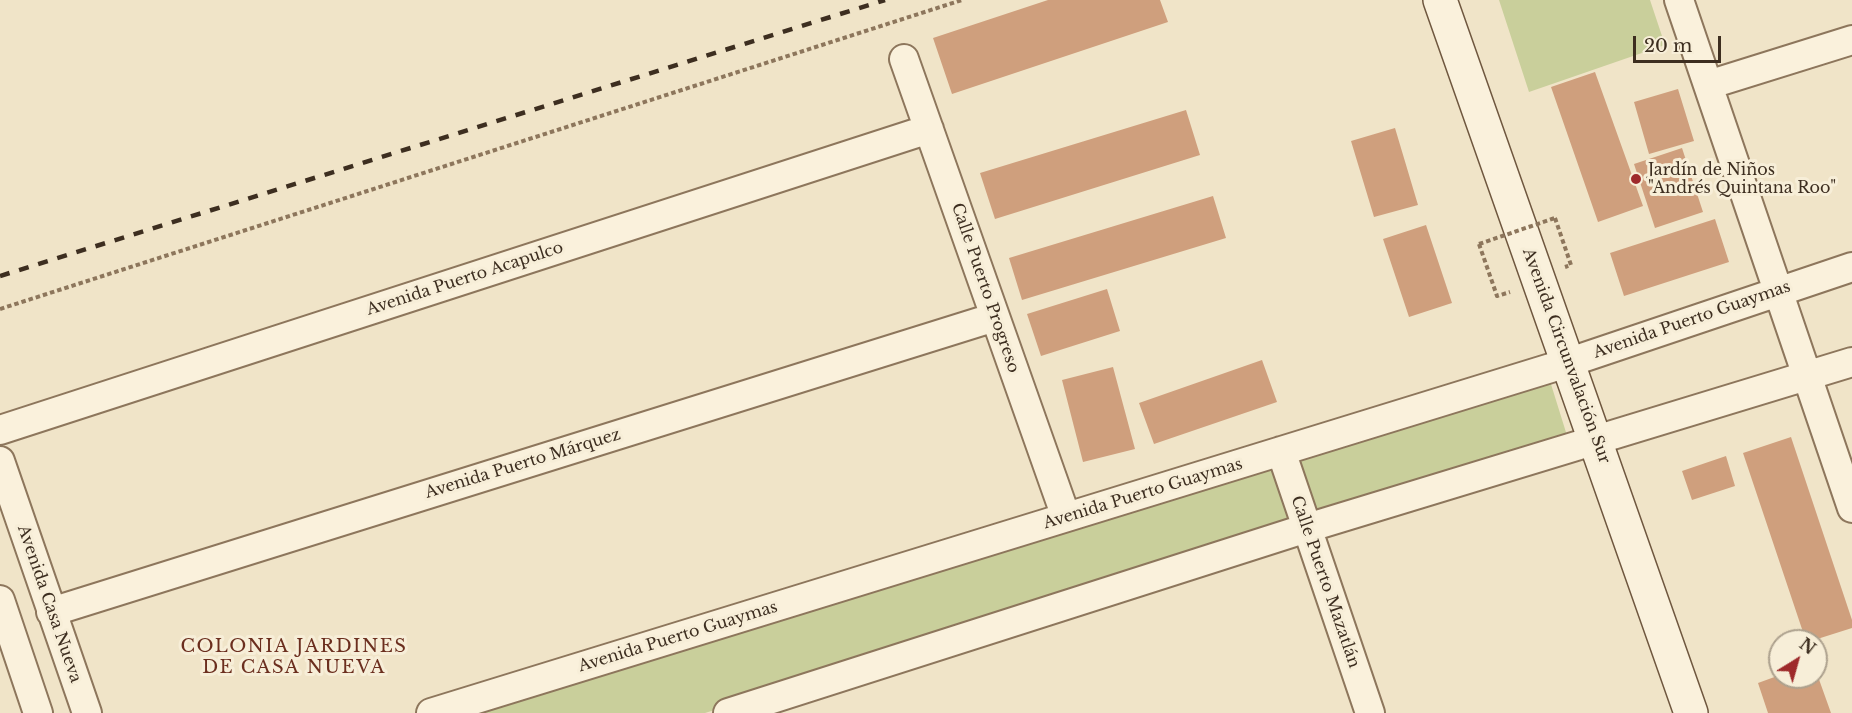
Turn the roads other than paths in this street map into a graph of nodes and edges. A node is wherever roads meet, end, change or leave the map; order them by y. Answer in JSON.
{"nodes":[{"id":1,"x":1440,"y":0,"type":"edge"},
{"id":2,"x":1679,"y":0,"type":"edge"},
{"id":3,"x":1852,"y":40,"type":"edge"},
{"id":4,"x":904,"y":59,"type":"dead end"},
{"id":5,"x":1708,"y":85,"type":"junction"},
{"id":6,"x":929,"y":129,"type":"junction"},
{"id":7,"x":1852,"y":267,"type":"edge"},
{"id":8,"x":1778,"y":290,"type":"junction"},
{"id":9,"x":995,"y":317,"type":"junction"},
{"id":10,"x":1852,"y":362,"type":"edge"},
{"id":11,"x":1567,"y":363,"type":"junction"},
{"id":12,"x":1807,"y":375,"type":"junction"},
{"id":13,"x":0,"y":430,"type":"edge"},
{"id":14,"x":1595,"y":439,"type":"junction"},
{"id":15,"x":1281,"y":451,"type":"junction"},
{"id":16,"x":0,"y":461,"type":"edge"},
{"id":17,"x":1852,"y":508,"type":"edge"},
{"id":18,"x":1066,"y":517,"type":"junction"},
{"id":19,"x":1307,"y":528,"type":"junction"},
{"id":20,"x":0,"y":600,"type":"edge"},
{"id":21,"x":51,"y":612,"type":"junction"},
{"id":22,"x":38,"y":713,"type":"edge"},
{"id":23,"x":87,"y":713,"type":"edge"},
{"id":24,"x":431,"y":713,"type":"edge"},
{"id":25,"x":728,"y":713,"type":"edge"},
{"id":26,"x":1370,"y":713,"type":"edge"},
{"id":27,"x":1691,"y":713,"type":"edge"}],
"edges":[{"from":1,"to":11,"type":"street","name":"Avenida Circunvalación Sur"},
{"from":2,"to":5,"type":"street"},
{"from":3,"to":5,"type":"street"},
{"from":4,"to":6,"type":"street","name":"Calle Puerto Progreso"},
{"from":5,"to":8,"type":"street"},
{"from":6,"to":9,"type":"street","name":"Calle Puerto Progreso"},
{"from":6,"to":13,"type":"street","name":"Avenida Puerto Acapulco"},
{"from":7,"to":8,"type":"street","name":"Avenida Puerto Guaymas"},
{"from":8,"to":11,"type":"street","name":"Avenida Puerto Guaymas"},
{"from":8,"to":12,"type":"street"},
{"from":9,"to":18,"type":"street","name":"Calle Puerto Progreso"},
{"from":9,"to":21,"type":"street","name":"Avenida Puerto Márquez"},
{"from":10,"to":12,"type":"street"},
{"from":11,"to":14,"type":"street","name":"Avenida Circunvalación Sur"},
{"from":11,"to":15,"type":"street","name":"Avenida Puerto Guaymas"},
{"from":12,"to":14,"type":"street"},
{"from":12,"to":17,"type":"street"},
{"from":14,"to":19,"type":"street"},
{"from":14,"to":27,"type":"street","name":"Avenida Circunvalación Sur"},
{"from":15,"to":18,"type":"street","name":"Avenida Puerto Guaymas"},
{"from":15,"to":19,"type":"street","name":"Calle Puerto Mazatlán"},
{"from":16,"to":21,"type":"street","name":"Avenida Casa Nueva"},
{"from":18,"to":24,"type":"street","name":"Avenida Puerto Guaymas"},
{"from":19,"to":25,"type":"street"},
{"from":19,"to":26,"type":"street","name":"Calle Puerto Mazatlán"},
{"from":20,"to":22,"type":"street"},
{"from":21,"to":23,"type":"street","name":"Avenida Casa Nueva"}]}
